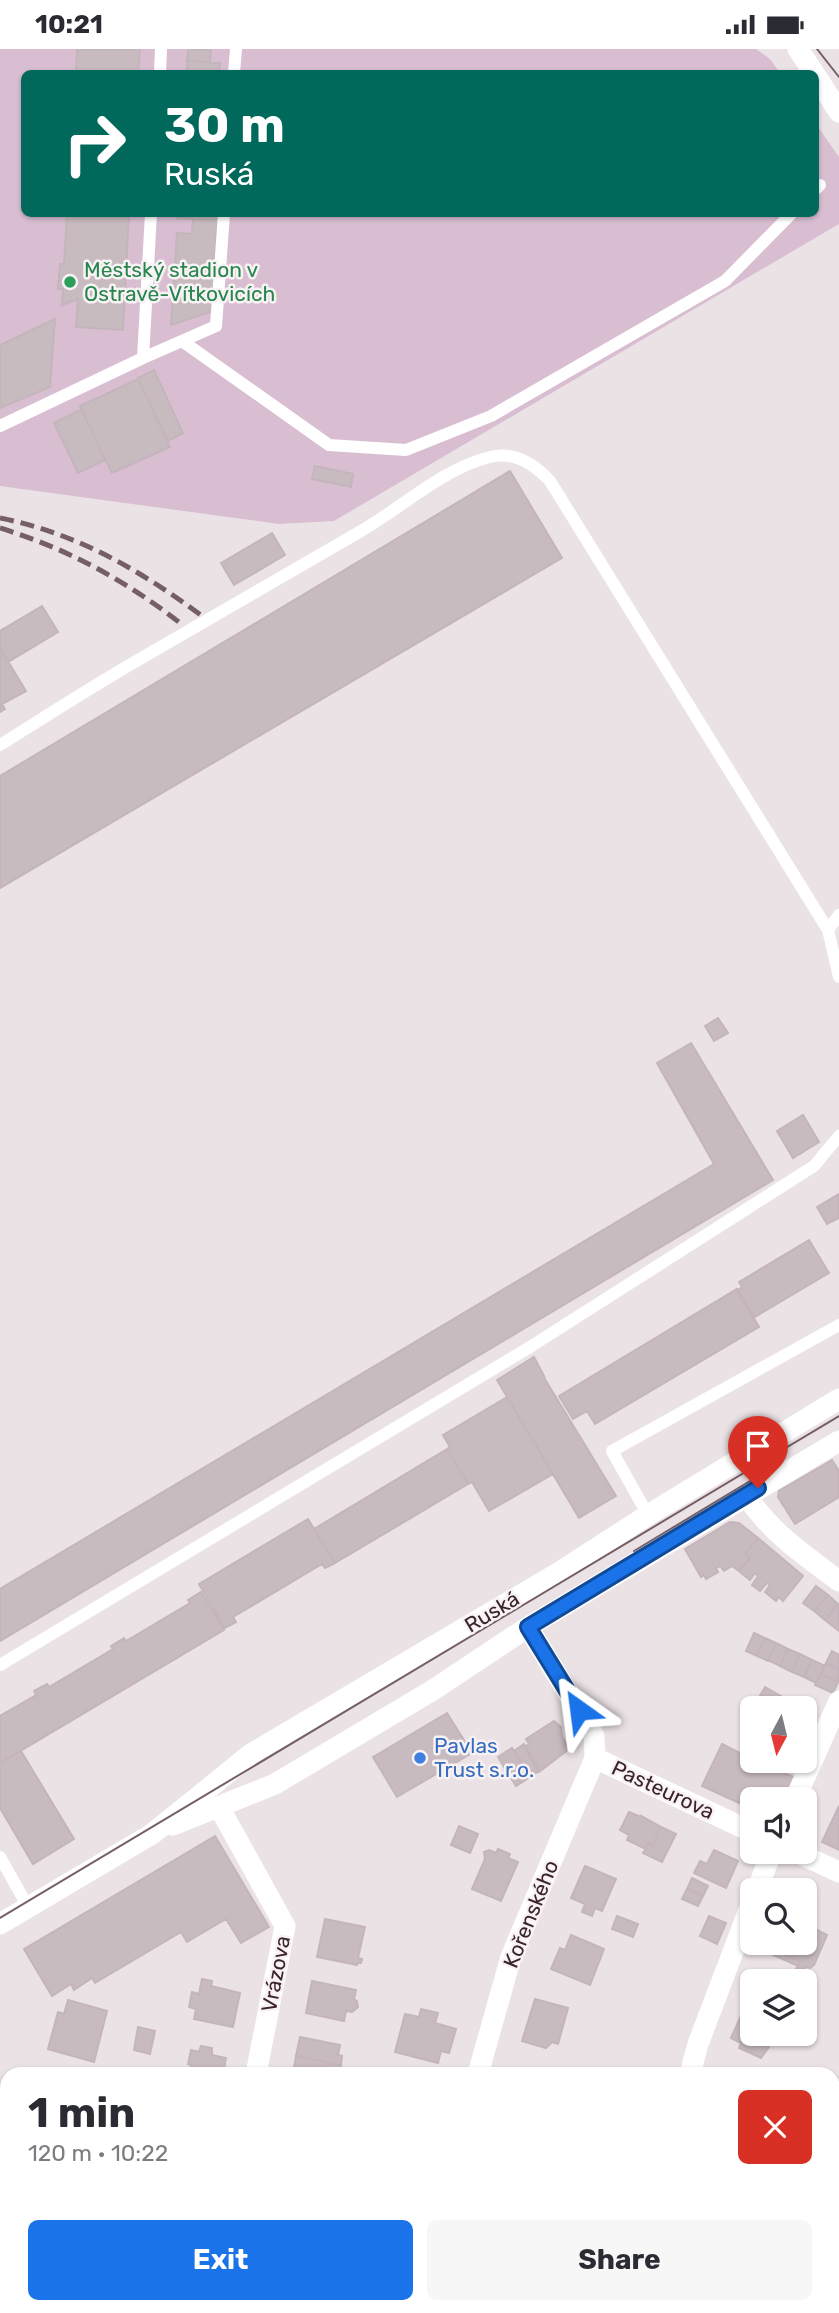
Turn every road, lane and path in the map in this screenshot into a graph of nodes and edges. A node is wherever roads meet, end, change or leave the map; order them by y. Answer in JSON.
{"nodes":[{"id":1,"x":161,"y":49,"type":"edge"},
{"id":2,"x":236,"y":49,"type":"edge"},
{"id":3,"x":797,"y":49,"type":"edge"},
{"id":4,"x":160,"y":70,"type":"edge"},
{"id":5,"x":234,"y":70,"type":"edge"},
{"id":6,"x":812,"y":70,"type":"edge"},
{"id":7,"x":819,"y":81,"type":"edge"},
{"id":8,"x":839,"y":112,"type":"edge"},
{"id":9,"x":151,"y":217,"type":"edge"},
{"id":10,"x":224,"y":217,"type":"edge"},
{"id":11,"x":788,"y":217,"type":"edge"},
{"id":12,"x":182,"y":341,"type":"junction"},
{"id":13,"x":143,"y":358,"type":"junction"},
{"id":14,"x":0,"y":426,"type":"edge"},
{"id":15,"x":0,"y":745,"type":"edge"},
{"id":16,"x":839,"y":915,"type":"edge"},
{"id":17,"x":828,"y":930,"type":"junction"},
{"id":18,"x":839,"y":977,"type":"edge"},
{"id":19,"x":839,"y":1136,"type":"edge"},
{"id":20,"x":839,"y":1325,"type":"edge"},
{"id":21,"x":839,"y":1399,"type":"edge"},
{"id":22,"x":839,"y":1441,"type":"edge"},
{"id":23,"x":746,"y":1495,"type":"junction"},
{"id":24,"x":648,"y":1515,"type":"junction"},
{"id":25,"x":839,"y":1581,"type":"edge"},
{"id":26,"x":528,"y":1627,"type":"junction"},
{"id":27,"x":0,"y":1665,"type":"edge"},
{"id":28,"x":839,"y":1701,"type":"edge"},
{"id":29,"x":595,"y":1758,"type":"junction"},
{"id":30,"x":800,"y":1787,"type":"edge"},
{"id":31,"x":219,"y":1807,"type":"junction"},
{"id":32,"x":740,"y":1826,"type":"edge"},
{"id":33,"x":152,"y":1834,"type":"junction"},
{"id":34,"x":0,"y":1857,"type":"edge"},
{"id":35,"x":817,"y":1862,"type":"edge"},
{"id":36,"x":839,"y":1872,"type":"edge"},
{"id":37,"x":6,"y":1877,"type":"edge"},
{"id":38,"x":29,"y":1907,"type":"junction"},
{"id":39,"x":0,"y":1924,"type":"edge"},
{"id":40,"x":740,"y":1934,"type":"edge"},
{"id":41,"x":257,"y":2067,"type":"edge"},
{"id":42,"x":480,"y":2067,"type":"edge"},
{"id":43,"x":692,"y":2067,"type":"edge"}],
"edges":[{"from":1,"to":4,"type":"lane"},
{"from":2,"to":5,"type":"lane"},
{"from":3,"to":6,"type":"street"},
{"from":7,"to":8,"type":"street"},
{"from":9,"to":13,"type":"lane"},
{"from":10,"to":12,"type":"lane"},
{"from":11,"to":12,"type":"lane"},
{"from":12,"to":13,"type":"lane"},
{"from":13,"to":14,"type":"lane"},
{"from":15,"to":17,"type":"lane"},
{"from":16,"to":17,"type":"lane"},
{"from":17,"to":18,"type":"lane"},
{"from":19,"to":27,"type":"lane"},
{"from":20,"to":24,"type":"lane"},
{"from":21,"to":24,"type":"street","name":"Ruská"},
{"from":22,"to":23,"type":"street","name":"Ruská"},
{"from":23,"to":25,"type":"street"},
{"from":23,"to":26,"type":"street","name":"Ruská"},
{"from":24,"to":33,"type":"street","name":"Ruská"},
{"from":26,"to":29,"type":"street","name":"Pasteurova"},
{"from":26,"to":31,"type":"street","name":"Ruská"},
{"from":28,"to":30,"type":"street"},
{"from":29,"to":32,"type":"street","name":"Pasteurova"},
{"from":29,"to":42,"type":"street","name":"Kořenského"},
{"from":31,"to":33,"type":"street","name":"Ruská"},
{"from":31,"to":41,"type":"street","name":"Vrázova"},
{"from":33,"to":38,"type":"street","name":"Ruská"},
{"from":34,"to":37,"type":"lane"},
{"from":35,"to":36,"type":"street"},
{"from":37,"to":38,"type":"lane"},
{"from":38,"to":39,"type":"street","name":"Ruská"},
{"from":40,"to":43,"type":"street"}]}
